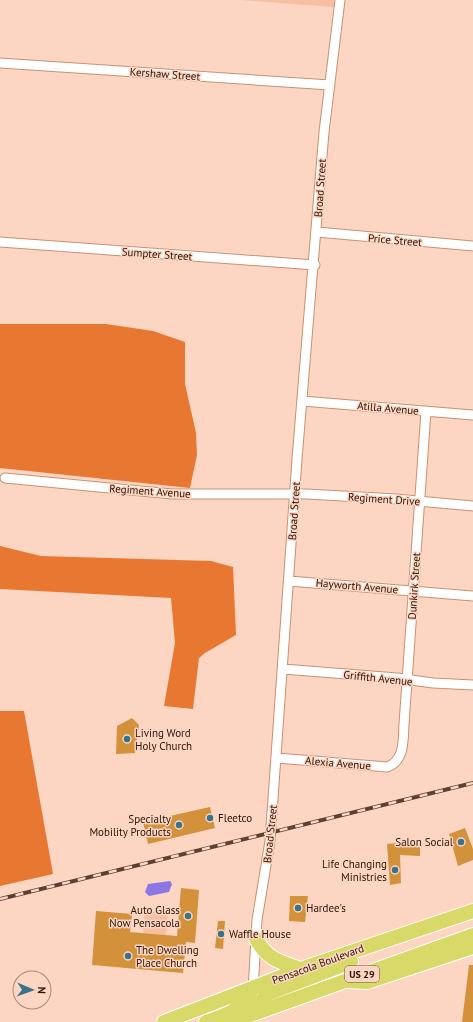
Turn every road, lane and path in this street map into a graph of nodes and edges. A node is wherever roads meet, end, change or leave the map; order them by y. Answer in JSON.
{"nodes":[{"id":1,"x":340,"y":0,"type":"edge"},
{"id":2,"x":0,"y":63,"type":"edge"},
{"id":3,"x":330,"y":85,"type":"junction"},
{"id":4,"x":317,"y":232,"type":"junction"},
{"id":5,"x":0,"y":242,"type":"edge"},
{"id":6,"x":473,"y":246,"type":"edge"},
{"id":7,"x":314,"y":265,"type":"junction"},
{"id":8,"x":302,"y":401,"type":"junction"},
{"id":9,"x":426,"y":411,"type":"junction"},
{"id":10,"x":473,"y":415,"type":"edge"},
{"id":11,"x":5,"y":478,"type":"dead end"},
{"id":12,"x":295,"y":494,"type":"junction"},
{"id":13,"x":420,"y":501,"type":"junction"},
{"id":14,"x":473,"y":506,"type":"edge"},
{"id":15,"x":289,"y":581,"type":"junction"},
{"id":16,"x":414,"y":591,"type":"junction"},
{"id":17,"x":473,"y":596,"type":"edge"},
{"id":18,"x":283,"y":669,"type":"junction"},
{"id":19,"x":407,"y":680,"type":"junction"},
{"id":20,"x":473,"y":685,"type":"edge"},
{"id":21,"x":277,"y":758,"type":"junction"},
{"id":22,"x":398,"y":761,"type":"joint"},
{"id":23,"x":473,"y":911,"type":"edge"},
{"id":24,"x":473,"y":935,"type":"edge"},
{"id":25,"x":389,"y":939,"type":"junction"},
{"id":26,"x":256,"y":940,"type":"junction"},
{"id":27,"x":473,"y":947,"type":"edge"},
{"id":28,"x":302,"y":969,"type":"junction"},
{"id":29,"x":342,"y":981,"type":"junction"},
{"id":30,"x":253,"y":988,"type":"junction"},
{"id":31,"x":250,"y":1018,"type":"edge"},
{"id":32,"x":164,"y":1022,"type":"edge"},
{"id":33,"x":206,"y":1022,"type":"edge"},
{"id":34,"x":231,"y":1022,"type":"edge"}],
"edges":[{"from":1,"to":3,"type":"street","name":"Broad Street"},
{"from":2,"to":3,"type":"street","name":"Kershaw Street"},
{"from":3,"to":4,"type":"street","name":"Broad Street"},
{"from":4,"to":6,"type":"street","name":"Price Street"},
{"from":4,"to":7,"type":"street","name":"Broad Street"},
{"from":5,"to":7,"type":"street","name":"Sumpter Street"},
{"from":7,"to":8,"type":"street","name":"Broad Street"},
{"from":8,"to":9,"type":"street","name":"Atilla Avenue"},
{"from":8,"to":12,"type":"street","name":"Broad Street"},
{"from":9,"to":10,"type":"street","name":"Atilla Avenue"},
{"from":9,"to":13,"type":"street","name":"Dunkirk Street"},
{"from":11,"to":12,"type":"street","name":"Regiment Avenue"},
{"from":12,"to":13,"type":"street","name":"Regiment Drive"},
{"from":12,"to":15,"type":"street","name":"Broad Street"},
{"from":13,"to":14,"type":"street","name":"Regiment Drive"},
{"from":13,"to":16,"type":"street","name":"Dunkirk Street"},
{"from":15,"to":16,"type":"street","name":"Hayworth Avenue"},
{"from":15,"to":18,"type":"street","name":"Broad Street"},
{"from":16,"to":17,"type":"street","name":"Hayworth Avenue"},
{"from":16,"to":19,"type":"street","name":"Dunkirk Street"},
{"from":18,"to":19,"type":"street","name":"Griffith Avenue"},
{"from":18,"to":21,"type":"street","name":"Broad Street"},
{"from":19,"to":20,"type":"street","name":"Griffith Avenue"},
{"from":19,"to":22,"type":"street","name":"Dunkirk Street"},
{"from":21,"to":22,"type":"street","name":"Alexia Avenue"},
{"from":21,"to":26,"type":"street","name":"Broad Street"},
{"from":23,"to":25,"type":"highway","name":"Pensacola Boulevard","number":"US 29"},
{"from":24,"to":29,"type":"highway","number":"US 29"},
{"from":25,"to":28,"type":"highway","name":"Pensacola Boulevard","number":"US 29"},
{"from":25,"to":31,"type":"highway"},
{"from":26,"to":28,"type":"highway"},
{"from":26,"to":30,"type":"street","name":"Broad Street"},
{"from":27,"to":29,"type":"highway"},
{"from":28,"to":30,"type":"highway","name":"Pensacola Boulevard","number":"US 29"},
{"from":29,"to":31,"type":"highway","number":"US 29"},
{"from":30,"to":31,"type":"street","name":"Broad Street"},
{"from":30,"to":32,"type":"highway","name":"Pensacola Boulevard","number":"US 29"},
{"from":30,"to":33,"type":"highway"},
{"from":31,"to":34,"type":"highway","number":"US 29"}]}
